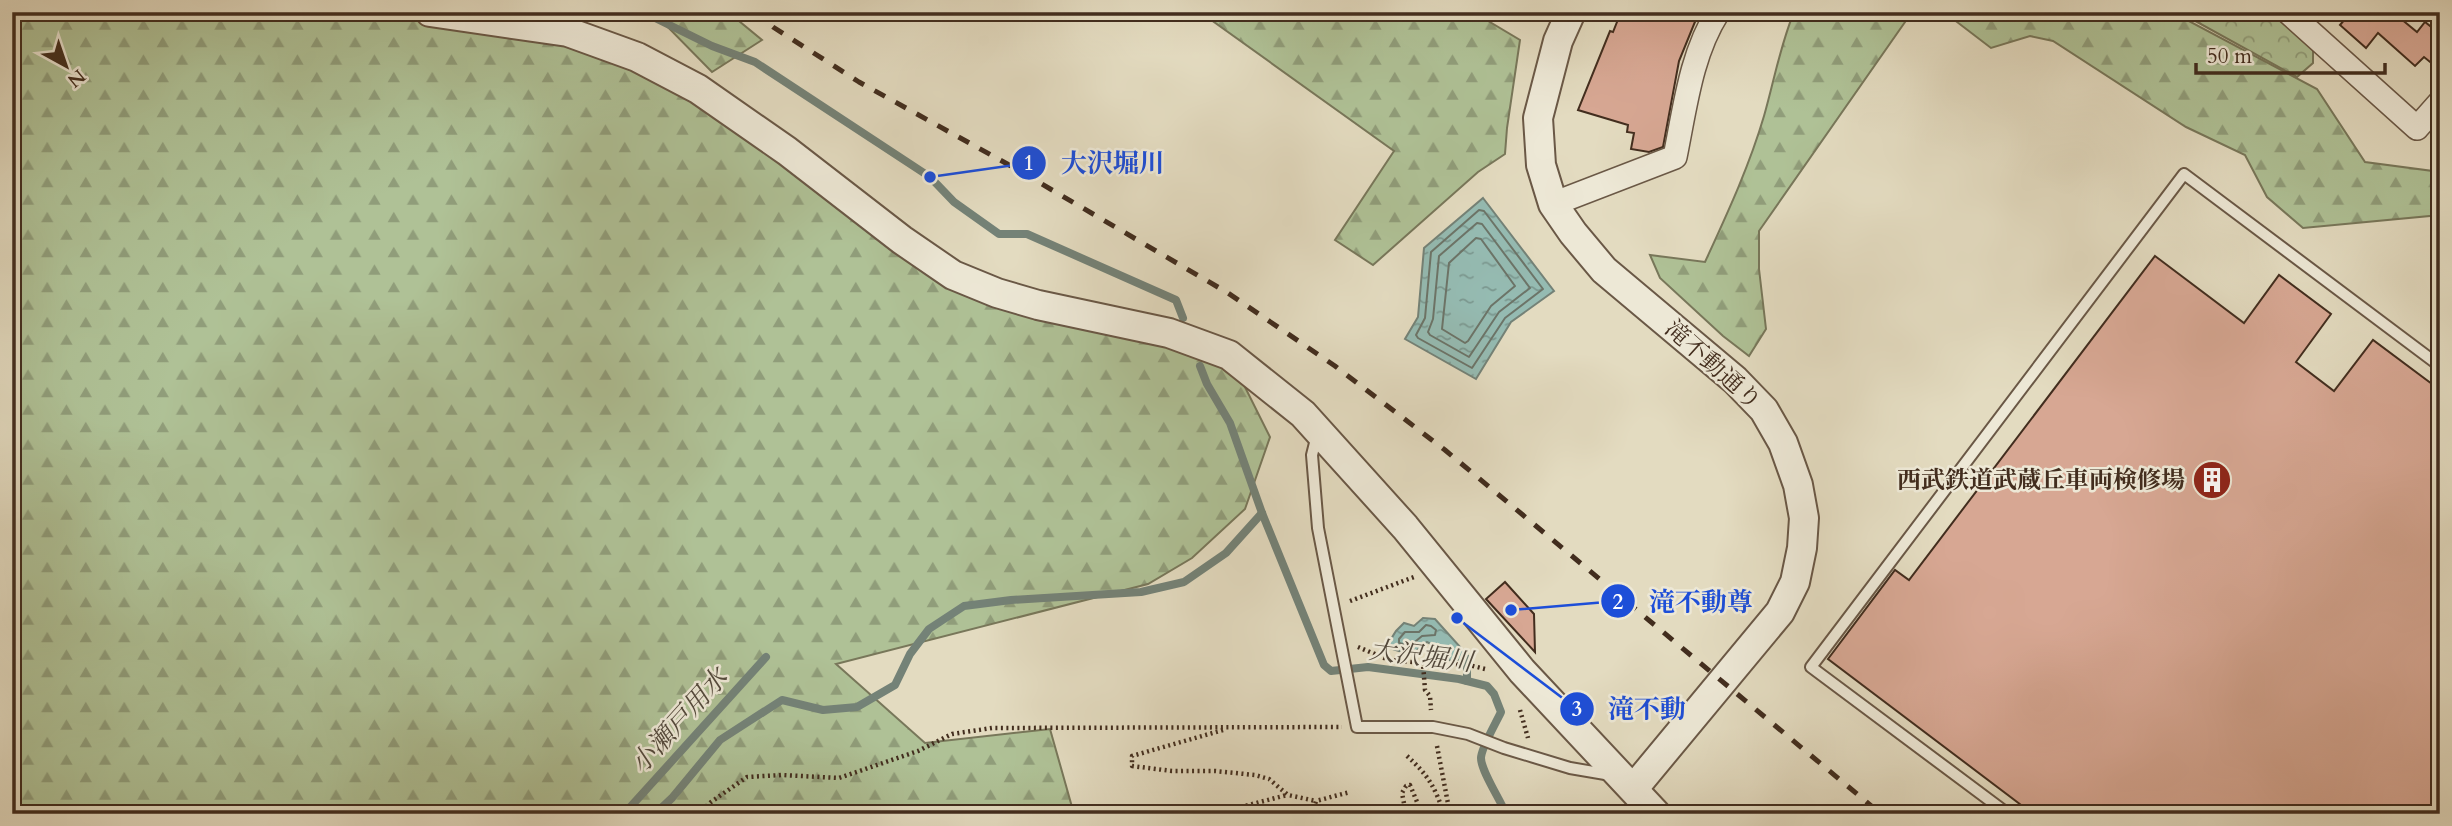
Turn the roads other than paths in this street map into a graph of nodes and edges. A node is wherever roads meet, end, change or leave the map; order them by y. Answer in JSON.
{"nodes":[{"id":1,"x":430,"y":12,"type":"edge"},
{"id":2,"x":1571,"y":12,"type":"edge"},
{"id":3,"x":1718,"y":12,"type":"edge"},
{"id":4,"x":2288,"y":12,"type":"edge"},
{"id":5,"x":2440,"y":102,"type":"edge"},
{"id":6,"x":1553,"y":204,"type":"junction"},
{"id":7,"x":2440,"y":366,"type":"edge"},
{"id":8,"x":1318,"y":430,"type":"junction"},
{"id":9,"x":1629,"y":783,"type":"junction"},
{"id":10,"x":1656,"y":814,"type":"edge"},
{"id":11,"x":2008,"y":814,"type":"edge"}],
"edges":[{"from":1,"to":8,"type":"street"},
{"from":2,"to":6,"type":"street","name":"滝不動通り"},
{"from":3,"to":6,"type":"street"},
{"from":4,"to":5,"type":"street"},
{"from":6,"to":9,"type":"street","name":"滝不動通り"},
{"from":7,"to":11,"type":"lane"},
{"from":8,"to":9,"type":"street"},
{"from":8,"to":9,"type":"lane"},
{"from":9,"to":10,"type":"street"}]}
